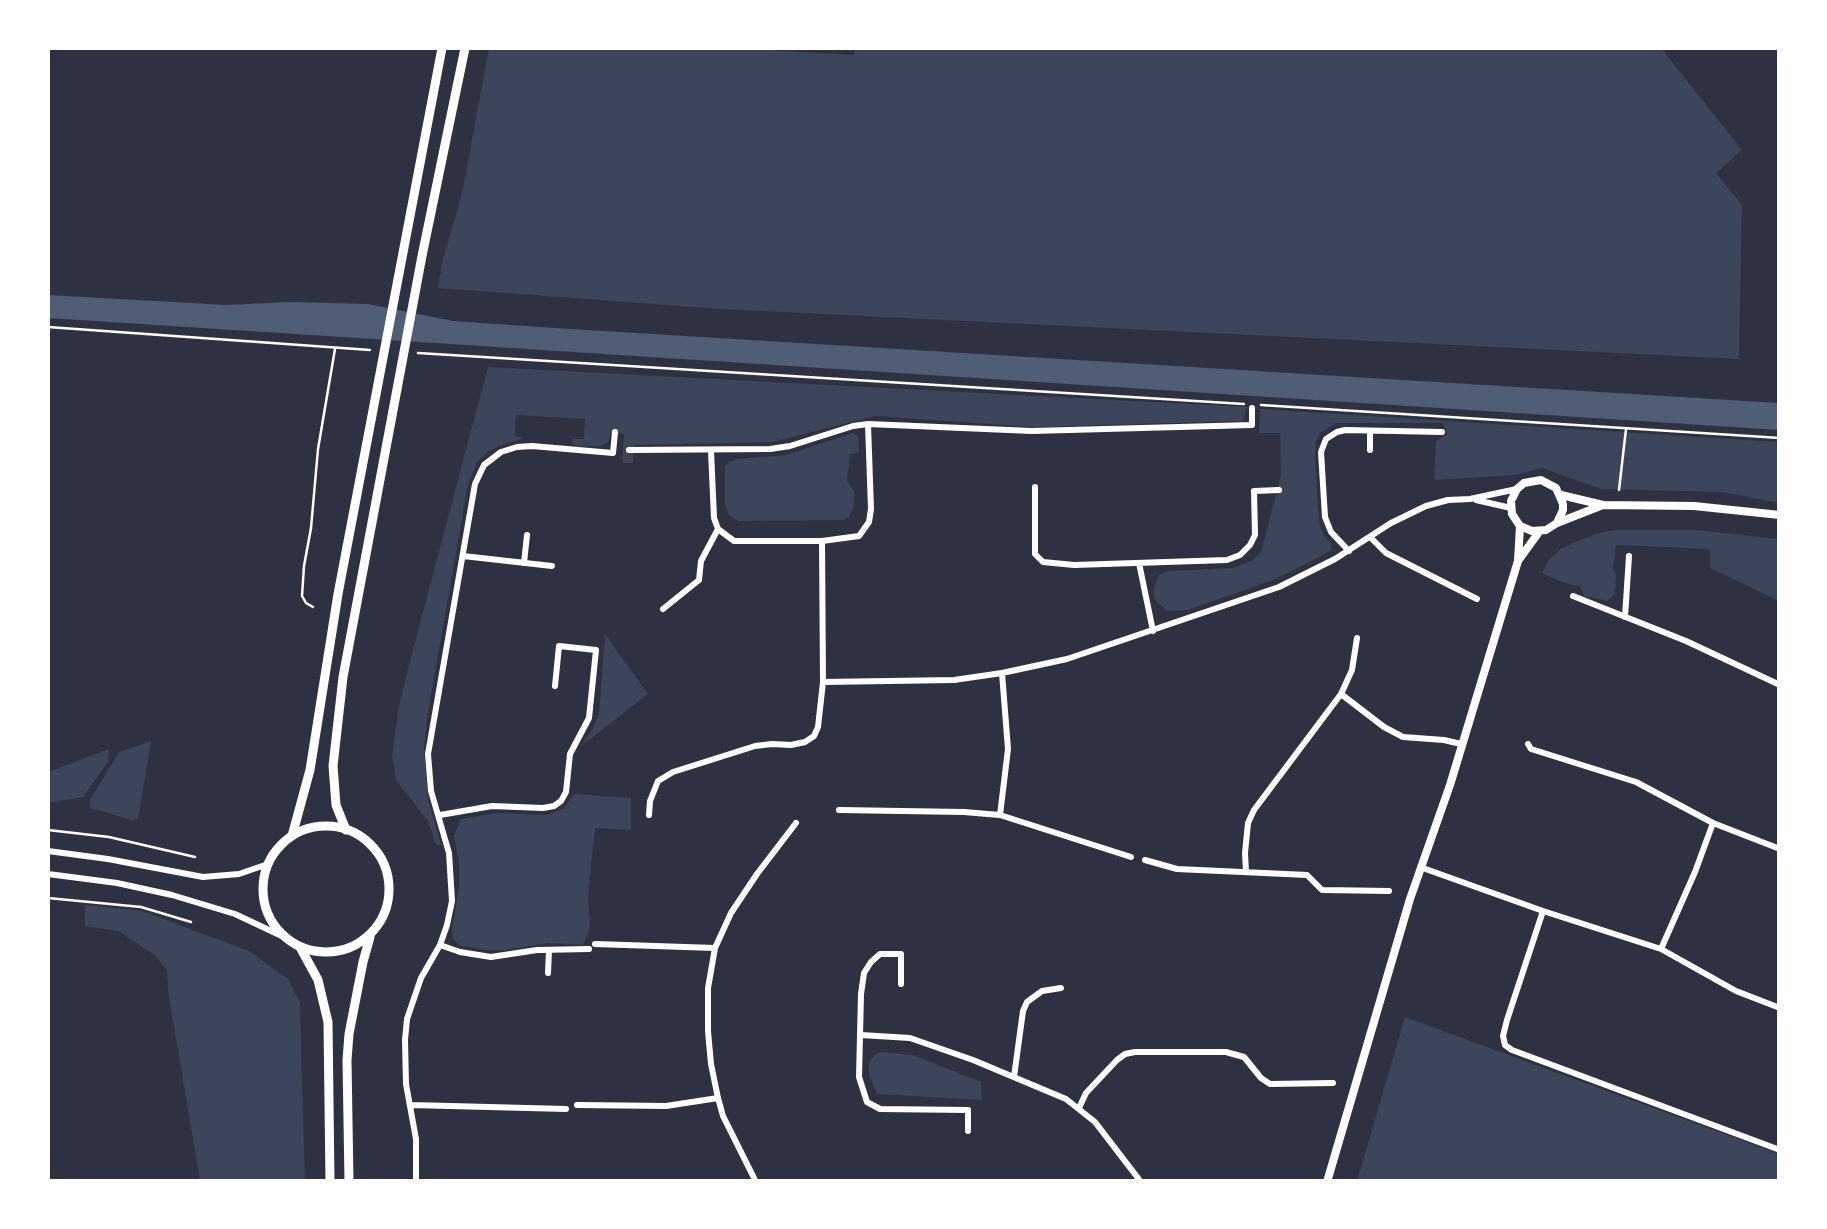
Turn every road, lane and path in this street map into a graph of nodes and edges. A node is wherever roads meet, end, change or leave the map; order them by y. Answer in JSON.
{"nodes":[{"id":1,"x":442,"y":48,"type":"edge"},
{"id":2,"x":465,"y":48,"type":"edge"},
{"id":3,"x":48,"y":327,"type":"edge"},
{"id":4,"x":336,"y":348,"type":"junction"},
{"id":5,"x":370,"y":350,"type":"dead end"},
{"id":6,"x":406,"y":352,"type":"dead end"},
{"id":7,"x":1252,"y":408,"type":"dead end"},
{"id":8,"x":868,"y":424,"type":"junction"},
{"id":9,"x":1626,"y":428,"type":"junction"},
{"id":10,"x":1370,"y":431,"type":"junction"},
{"id":11,"x":615,"y":432,"type":"dead end"},
{"id":12,"x":1442,"y":432,"type":"dead end"},
{"id":13,"x":1780,"y":438,"type":"edge"},
{"id":14,"x":630,"y":450,"type":"dead end"},
{"id":15,"x":1370,"y":450,"type":"dead end"},
{"id":16,"x":712,"y":451,"type":"junction"},
{"id":17,"x":1034,"y":487,"type":"dead end"},
{"id":18,"x":1517,"y":488,"type":"junction"},
{"id":19,"x":1279,"y":490,"type":"dead end"},
{"id":20,"x":1619,"y":490,"type":"dead end"},
{"id":21,"x":1561,"y":495,"type":"junction"},
{"id":22,"x":1470,"y":499,"type":"junction"},
{"id":23,"x":1603,"y":505,"type":"junction"},
{"id":24,"x":1511,"y":508,"type":"junction"},
{"id":25,"x":1780,"y":515,"type":"edge"},
{"id":26,"x":1557,"y":523,"type":"junction"},
{"id":27,"x":1520,"y":526,"type":"junction"},
{"id":28,"x":718,"y":529,"type":"junction"},
{"id":29,"x":1539,"y":532,"type":"junction"},
{"id":30,"x":527,"y":535,"type":"dead end"},
{"id":31,"x":1370,"y":537,"type":"junction"},
{"id":32,"x":822,"y":541,"type":"junction"},
{"id":33,"x":1349,"y":550,"type":"junction"},
{"id":34,"x":463,"y":556,"type":"junction"},
{"id":35,"x":1629,"y":556,"type":"dead end"},
{"id":36,"x":1518,"y":561,"type":"junction"},
{"id":37,"x":1138,"y":562,"type":"junction"},
{"id":38,"x":524,"y":563,"type":"junction"},
{"id":39,"x":552,"y":566,"type":"dead end"},
{"id":40,"x":1573,"y":596,"type":"dead end"},
{"id":41,"x":1478,"y":599,"type":"dead end"},
{"id":42,"x":313,"y":607,"type":"dead end"},
{"id":43,"x":663,"y":609,"type":"dead end"},
{"id":44,"x":1626,"y":616,"type":"junction"},
{"id":45,"x":1153,"y":630,"type":"junction"},
{"id":46,"x":1357,"y":638,"type":"dead end"},
{"id":47,"x":1002,"y":673,"type":"junction"},
{"id":48,"x":822,"y":682,"type":"junction"},
{"id":49,"x":1780,"y":685,"type":"edge"},
{"id":50,"x":555,"y":686,"type":"dead end"},
{"id":51,"x":1341,"y":694,"type":"junction"},
{"id":52,"x":1462,"y":744,"type":"junction"},
{"id":53,"x":1528,"y":744,"type":"dead end"},
{"id":54,"x":839,"y":810,"type":"dead end"},
{"id":55,"x":440,"y":815,"type":"junction"},
{"id":56,"x":649,"y":815,"type":"dead end"},
{"id":57,"x":1000,"y":815,"type":"junction"},
{"id":58,"x":1713,"y":822,"type":"junction"},
{"id":59,"x":796,"y":824,"type":"dead end"},
{"id":60,"x":48,"y":830,"type":"edge"},
{"id":61,"x":346,"y":830,"type":"junction"},
{"id":62,"x":292,"y":836,"type":"junction"},
{"id":63,"x":1780,"y":849,"type":"edge"},
{"id":64,"x":48,"y":850,"type":"edge"},
{"id":65,"x":195,"y":857,"type":"dead end"},
{"id":66,"x":1131,"y":858,"type":"dead end"},
{"id":67,"x":1145,"y":860,"type":"dead end"},
{"id":68,"x":268,"y":864,"type":"junction"},
{"id":69,"x":1420,"y":867,"type":"junction"},
{"id":70,"x":1246,"y":872,"type":"junction"},
{"id":71,"x":48,"y":874,"type":"edge"},
{"id":72,"x":1389,"y":891,"type":"dead end"},
{"id":73,"x":48,"y":898,"type":"edge"},
{"id":74,"x":1542,"y":910,"type":"junction"},
{"id":75,"x":191,"y":922,"type":"dead end"},
{"id":76,"x":370,"y":934,"type":"junction"},
{"id":77,"x":286,"y":938,"type":"junction"},
{"id":78,"x":440,"y":945,"type":"junction"},
{"id":79,"x":300,"y":947,"type":"junction"},
{"id":80,"x":715,"y":948,"type":"junction"},
{"id":81,"x":1661,"y":949,"type":"junction"},
{"id":82,"x":549,"y":950,"type":"junction"},
{"id":83,"x":548,"y":973,"type":"dead end"},
{"id":84,"x":901,"y":984,"type":"dead end"},
{"id":85,"x":1061,"y":988,"type":"dead end"},
{"id":86,"x":1780,"y":1008,"type":"edge"},
{"id":87,"x":861,"y":1034,"type":"junction"},
{"id":88,"x":1014,"y":1077,"type":"junction"},
{"id":89,"x":1333,"y":1084,"type":"dead end"},
{"id":90,"x":718,"y":1098,"type":"junction"},
{"id":91,"x":412,"y":1105,"type":"junction"},
{"id":92,"x":577,"y":1105,"type":"dead end"},
{"id":93,"x":1079,"y":1108,"type":"junction"},
{"id":94,"x":566,"y":1109,"type":"dead end"},
{"id":95,"x":968,"y":1131,"type":"dead end"},
{"id":96,"x":1780,"y":1150,"type":"edge"},
{"id":97,"x":330,"y":1182,"type":"edge"},
{"id":98,"x":350,"y":1182,"type":"edge"},
{"id":99,"x":416,"y":1182,"type":"edge"},
{"id":100,"x":756,"y":1182,"type":"edge"},
{"id":101,"x":1141,"y":1182,"type":"edge"},
{"id":102,"x":1327,"y":1182,"type":"edge"}],
"edges":[{"from":1,"to":62,"type":"main road"},
{"from":2,"to":61,"type":"main road"},
{"from":3,"to":4,"type":"path"},
{"from":4,"to":5,"type":"path"},
{"from":4,"to":42,"type":"path"},
{"from":6,"to":9,"type":"path"},
{"from":7,"to":8,"type":"street"},
{"from":8,"to":16,"type":"street"},
{"from":8,"to":32,"type":"street"},
{"from":9,"to":13,"type":"path"},
{"from":9,"to":20,"type":"path"},
{"from":10,"to":12,"type":"street"},
{"from":10,"to":15,"type":"street"},
{"from":10,"to":33,"type":"street"},
{"from":11,"to":34,"type":"street"},
{"from":14,"to":16,"type":"street"},
{"from":16,"to":28,"type":"street"},
{"from":17,"to":37,"type":"street"},
{"from":18,"to":21,"type":"street"},
{"from":18,"to":22,"type":"street"},
{"from":18,"to":24,"type":"street"},
{"from":19,"to":37,"type":"street"},
{"from":21,"to":23,"type":"street"},
{"from":21,"to":26,"type":"street"},
{"from":22,"to":24,"type":"street"},
{"from":22,"to":31,"type":"street"},
{"from":23,"to":25,"type":"street"},
{"from":23,"to":26,"type":"street"},
{"from":24,"to":27,"type":"street"},
{"from":26,"to":29,"type":"street"},
{"from":27,"to":29,"type":"street"},
{"from":27,"to":36,"type":"street"},
{"from":28,"to":32,"type":"street"},
{"from":28,"to":43,"type":"street"},
{"from":29,"to":36,"type":"street"},
{"from":30,"to":38,"type":"street"},
{"from":31,"to":33,"type":"street"},
{"from":31,"to":41,"type":"street"},
{"from":32,"to":48,"type":"street"},
{"from":33,"to":45,"type":"street"},
{"from":34,"to":38,"type":"street"},
{"from":34,"to":55,"type":"street"},
{"from":35,"to":44,"type":"street"},
{"from":36,"to":52,"type":"street"},
{"from":37,"to":45,"type":"street"},
{"from":38,"to":39,"type":"street"},
{"from":40,"to":44,"type":"street"},
{"from":44,"to":49,"type":"street"},
{"from":45,"to":47,"type":"street"},
{"from":46,"to":51,"type":"street"},
{"from":47,"to":48,"type":"street"},
{"from":47,"to":57,"type":"street"},
{"from":48,"to":56,"type":"street"},
{"from":50,"to":55,"type":"street"},
{"from":51,"to":52,"type":"street"},
{"from":51,"to":70,"type":"street"},
{"from":52,"to":69,"type":"street"},
{"from":53,"to":58,"type":"street"},
{"from":54,"to":57,"type":"street"},
{"from":55,"to":78,"type":"street"},
{"from":57,"to":66,"type":"street"},
{"from":58,"to":63,"type":"street"},
{"from":58,"to":81,"type":"street"},
{"from":59,"to":80,"type":"street"},
{"from":60,"to":65,"type":"path"},
{"from":61,"to":62,"type":"main road"},
{"from":61,"to":76,"type":"main road"},
{"from":62,"to":68,"type":"main road"},
{"from":64,"to":68,"type":"street"},
{"from":67,"to":70,"type":"street"},
{"from":68,"to":77,"type":"main road"},
{"from":69,"to":74,"type":"street"},
{"from":69,"to":102,"type":"street"},
{"from":70,"to":72,"type":"street"},
{"from":71,"to":77,"type":"street"},
{"from":73,"to":75,"type":"path"},
{"from":74,"to":81,"type":"street"},
{"from":74,"to":96,"type":"street"},
{"from":76,"to":79,"type":"main road"},
{"from":76,"to":98,"type":"main road"},
{"from":77,"to":79,"type":"main road"},
{"from":78,"to":82,"type":"street"},
{"from":78,"to":91,"type":"street"},
{"from":79,"to":97,"type":"main road"},
{"from":80,"to":82,"type":"street"},
{"from":80,"to":90,"type":"street"},
{"from":81,"to":86,"type":"street"},
{"from":82,"to":83,"type":"street"},
{"from":84,"to":87,"type":"street"},
{"from":85,"to":88,"type":"street"},
{"from":87,"to":88,"type":"street"},
{"from":87,"to":95,"type":"street"},
{"from":88,"to":93,"type":"street"},
{"from":89,"to":93,"type":"street"},
{"from":90,"to":92,"type":"street"},
{"from":90,"to":100,"type":"street"},
{"from":91,"to":94,"type":"street"},
{"from":91,"to":99,"type":"street"},
{"from":93,"to":101,"type":"street"}]}
